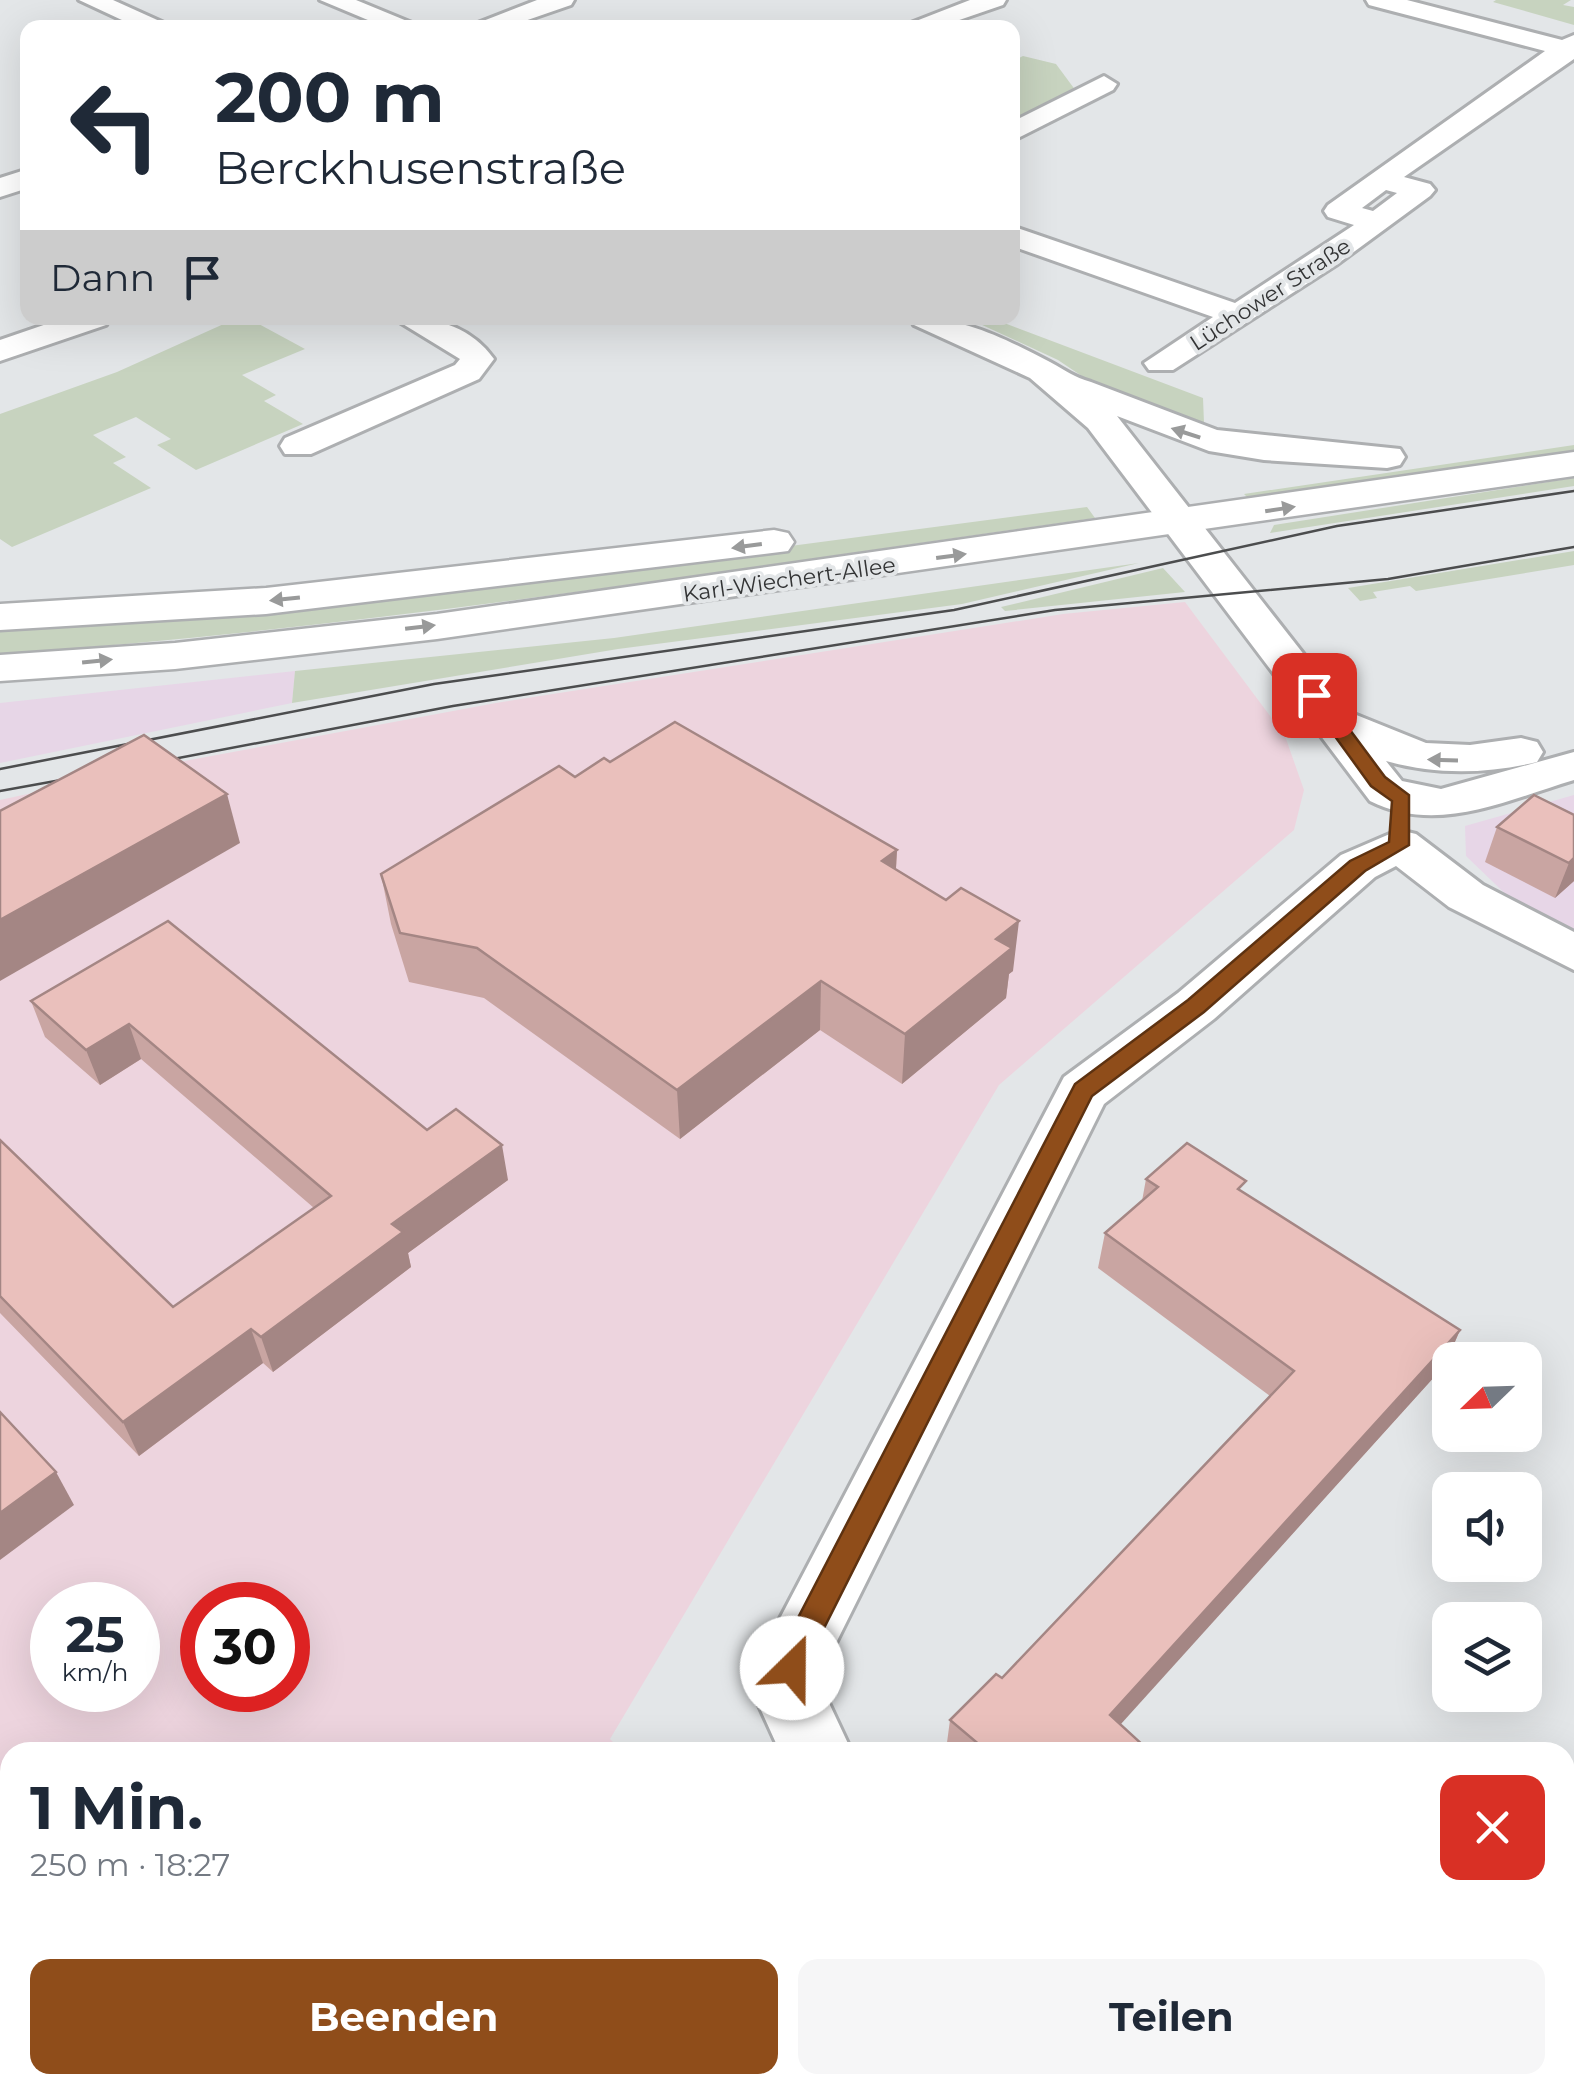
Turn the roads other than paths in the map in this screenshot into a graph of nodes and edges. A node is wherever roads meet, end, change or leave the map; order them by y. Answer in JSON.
{"nodes":[{"id":1,"x":91,"y":0,"type":"edge"},
{"id":2,"x":332,"y":0,"type":"edge"},
{"id":3,"x":562,"y":0,"type":"edge"},
{"id":4,"x":994,"y":0,"type":"edge"},
{"id":5,"x":1378,"y":0,"type":"edge"},
{"id":6,"x":1415,"y":4,"type":"edge"},
{"id":7,"x":142,"y":20,"type":"edge"},
{"id":8,"x":389,"y":20,"type":"edge"},
{"id":9,"x":501,"y":20,"type":"edge"},
{"id":10,"x":934,"y":20,"type":"edge"},
{"id":11,"x":1570,"y":47,"type":"edge"},
{"id":12,"x":1104,"y":84,"type":"dead end"},
{"id":13,"x":1020,"y":129,"type":"edge"},
{"id":14,"x":1020,"y":238,"type":"edge"},
{"id":15,"x":1240,"y":315,"type":"junction"},
{"id":16,"x":74,"y":325,"type":"edge"},
{"id":17,"x":423,"y":325,"type":"edge"},
{"id":18,"x":941,"y":325,"type":"edge"},
{"id":19,"x":0,"y":351,"type":"edge"},
{"id":20,"x":1161,"y":363,"type":"dead end"},
{"id":21,"x":1042,"y":371,"type":"junction"},
{"id":22,"x":1574,"y":429,"type":"edge"},
{"id":23,"x":298,"y":446,"type":"dead end"},
{"id":24,"x":1387,"y":456,"type":"junction"},
{"id":25,"x":1574,"y":464,"type":"edge"},
{"id":26,"x":1156,"y":491,"type":"junction"},
{"id":27,"x":1184,"y":524,"type":"junction"},
{"id":28,"x":0,"y":616,"type":"edge"},
{"id":29,"x":0,"y":668,"type":"edge"},
{"id":30,"x":1332,"y":720,"type":"junction"},
{"id":31,"x":1574,"y":743,"type":"edge"},
{"id":32,"x":1574,"y":766,"type":"edge"},
{"id":33,"x":1401,"y":822,"type":"junction"},
{"id":34,"x":1574,"y":953,"type":"edge"},
{"id":35,"x":812,"y":1742,"type":"edge"}],
"edges":[{"from":1,"to":7,"type":"street"},
{"from":2,"to":8,"type":"street"},
{"from":3,"to":9,"type":"street"},
{"from":4,"to":10,"type":"street"},
{"from":5,"to":6,"type":"street"},
{"from":6,"to":11,"type":"street"},
{"from":11,"to":15,"type":"street","name":"Lüchower Straße"},
{"from":12,"to":13,"type":"street"},
{"from":14,"to":15,"type":"street"},
{"from":15,"to":20,"type":"street","name":"Lüchower Straße"},
{"from":16,"to":19,"type":"street"},
{"from":17,"to":23,"type":"street"},
{"from":18,"to":21,"type":"street"},
{"from":24,"to":21,"type":"street","one_way":true},
{"from":21,"to":26,"type":"street"},
{"from":22,"to":24,"type":"main road","name":"Karl-Wiechert-Allee"},
{"from":24,"to":26,"type":"main road","name":"Karl-Wiechert-Allee"},
{"from":27,"to":25,"type":"main road","name":"Karl-Wiechert-Allee","one_way":true},
{"from":26,"to":27,"type":"street"},
{"from":26,"to":28,"type":"main road","name":"Karl-Wiechert-Allee","one_way":true},
{"from":29,"to":27,"type":"main road","name":"Karl-Wiechert-Allee","one_way":true},
{"from":27,"to":30,"type":"street"},
{"from":31,"to":30,"type":"street","one_way":true},
{"from":30,"to":33,"type":"street"},
{"from":32,"to":33,"type":"street"},
{"from":33,"to":34,"type":"street"},
{"from":33,"to":35,"type":"street"}]}
